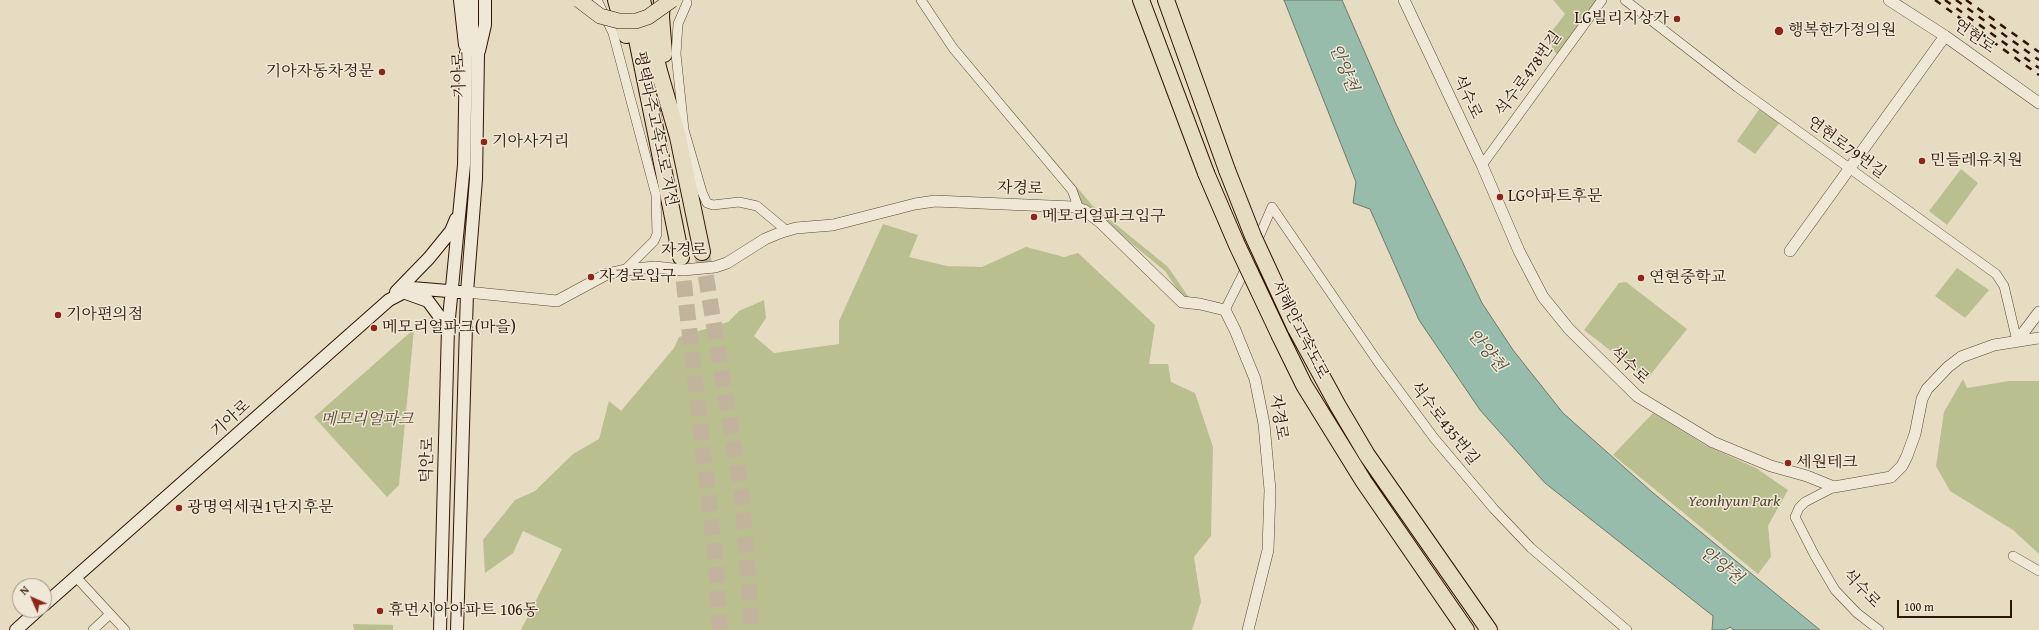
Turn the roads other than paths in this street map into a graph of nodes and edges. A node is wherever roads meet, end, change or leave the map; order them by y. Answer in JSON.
{"nodes":[{"id":1,"x":460,"y":0,"type":"edge"},
{"id":2,"x":472,"y":0,"type":"edge"},
{"id":3,"x":485,"y":0,"type":"edge"},
{"id":4,"x":579,"y":0,"type":"edge"},
{"id":5,"x":597,"y":0,"type":"edge"},
{"id":6,"x":616,"y":0,"type":"edge"},
{"id":7,"x":629,"y":0,"type":"edge"},
{"id":8,"x":642,"y":0,"type":"edge"},
{"id":9,"x":662,"y":0,"type":"edge"},
{"id":10,"x":672,"y":0,"type":"edge"},
{"id":11,"x":921,"y":0,"type":"edge"},
{"id":12,"x":1141,"y":0,"type":"edge"},
{"id":13,"x":1166,"y":0,"type":"edge"},
{"id":14,"x":1404,"y":0,"type":"edge"},
{"id":15,"x":1602,"y":0,"type":"edge"},
{"id":16,"x":1624,"y":0,"type":"edge"},
{"id":17,"x":1890,"y":0,"type":"edge"},
{"id":18,"x":1899,"y":0,"type":"edge"},
{"id":19,"x":686,"y":3,"type":"dead end"},
{"id":20,"x":1919,"y":21,"type":"junction"},
{"id":21,"x":667,"y":23,"type":"dead end"},
{"id":22,"x":678,"y":24,"type":"junction"},
{"id":23,"x":472,"y":31,"type":"junction"},
{"id":24,"x":1946,"y":36,"type":"junction"},
{"id":25,"x":466,"y":53,"type":"junction"},
{"id":26,"x":478,"y":54,"type":"junction"},
{"id":27,"x":2039,"y":103,"type":"edge"},
{"id":28,"x":678,"y":137,"type":"junction"},
{"id":29,"x":658,"y":140,"type":"junction"},
{"id":30,"x":1482,"y":165,"type":"junction"},
{"id":31,"x":1850,"y":169,"type":"junction"},
{"id":32,"x":460,"y":209,"type":"junction"},
{"id":33,"x":1079,"y":209,"type":"junction"},
{"id":34,"x":787,"y":231,"type":"junction"},
{"id":35,"x":1790,"y":251,"type":"dead end"},
{"id":36,"x":702,"y":252,"type":"tunnel mouth"},
{"id":37,"x":681,"y":257,"type":"tunnel mouth"},
{"id":38,"x":625,"y":270,"type":"junction"},
{"id":39,"x":452,"y":291,"type":"junction"},
{"id":40,"x":403,"y":292,"type":"junction"},
{"id":41,"x":467,"y":292,"type":"junction"},
{"id":42,"x":388,"y":300,"type":"junction"},
{"id":43,"x":1225,"y":310,"type":"junction"},
{"id":44,"x":2039,"y":312,"type":"edge"},
{"id":45,"x":448,"y":328,"type":"junction"},
{"id":46,"x":2039,"y":338,"type":"edge"},
{"id":47,"x":2017,"y":341,"type":"junction"},
{"id":48,"x":1834,"y":487,"type":"junction"},
{"id":49,"x":2013,"y":556,"type":"dead end"},
{"id":50,"x":2039,"y":571,"type":"edge"},
{"id":51,"x":76,"y":577,"type":"junction"},
{"id":52,"x":52,"y":598,"type":"edge"},
{"id":53,"x":1470,"y":602,"type":"junction"},
{"id":54,"x":110,"y":614,"type":"junction"},
{"id":55,"x":29,"y":618,"type":"edge"},
{"id":56,"x":1462,"y":626,"type":"edge"},
{"id":57,"x":16,"y":630,"type":"edge"},
{"id":58,"x":93,"y":630,"type":"edge"},
{"id":59,"x":125,"y":630,"type":"edge"},
{"id":60,"x":440,"y":630,"type":"edge"},
{"id":61,"x":457,"y":630,"type":"edge"},
{"id":62,"x":1248,"y":630,"type":"edge"},
{"id":63,"x":1489,"y":630,"type":"edge"},
{"id":64,"x":1496,"y":630,"type":"edge"},
{"id":65,"x":1627,"y":630,"type":"edge"},
{"id":66,"x":1879,"y":630,"type":"edge"}],
"edges":[{"from":1,"to":25,"type":"main road"},
{"from":2,"to":23,"type":"main road"},
{"from":3,"to":26,"type":"main road"},
{"from":4,"to":10,"type":"highway","bridge":true},
{"from":5,"to":38,"type":"street"},
{"from":6,"to":29,"type":"highway"},
{"from":7,"to":29,"type":"highway","name":"평택파주고속도로 지선"},
{"from":8,"to":28,"type":"highway","name":"평택파주고속도로 지선"},
{"from":9,"to":28,"type":"highway"},
{"from":11,"to":33,"type":"street"},
{"from":12,"to":56,"type":"highway","name":"서해안고속도로","bridge":true},
{"from":13,"to":53,"type":"highway","name":"서해안고속도로","bridge":true},
{"from":14,"to":30,"type":"street","name":"석수로"},
{"from":15,"to":30,"type":"street","name":"석수로478번길"},
{"from":16,"to":31,"type":"street","name":"연현로79번길"},
{"from":17,"to":20,"type":"street","name":"연현로"},
{"from":18,"to":20,"type":"street"},
{"from":19,"to":22,"type":"street"},
{"from":20,"to":24,"type":"street","name":"연현로"},
{"from":21,"to":22,"type":"street"},
{"from":22,"to":34,"type":"street"},
{"from":23,"to":25,"type":"main road","name":"기아로"},
{"from":23,"to":26,"type":"main road","name":"기아로"},
{"from":24,"to":27,"type":"street","name":"연현로"},
{"from":24,"to":31,"type":"street"},
{"from":25,"to":32,"type":"main road","name":"기아로"},
{"from":26,"to":41,"type":"main road","name":"기아로"},
{"from":28,"to":36,"type":"highway","name":"평택파주고속도로 지선"},
{"from":29,"to":37,"type":"highway","name":"평택파주고속도로 지선"},
{"from":30,"to":48,"type":"street","name":"석수로"},
{"from":31,"to":35,"type":"street"},
{"from":31,"to":47,"type":"street","name":"연현로79번길"},
{"from":32,"to":39,"type":"main road","name":"기아로"},
{"from":32,"to":42,"type":"main road"},
{"from":33,"to":34,"type":"street","name":"자경로"},
{"from":33,"to":43,"type":"street","name":"자경로"},
{"from":34,"to":38,"type":"street","name":"자경로"},
{"from":38,"to":41,"type":"street","name":"자경로"},
{"from":39,"to":40,"type":"main road","name":"기아로"},
{"from":39,"to":41,"type":"main road","name":"기아로"},
{"from":39,"to":45,"type":"main road","name":"덕안로"},
{"from":40,"to":42,"type":"main road","name":"기아로"},
{"from":40,"to":45,"type":"main road"},
{"from":41,"to":61,"type":"main road"},
{"from":42,"to":51,"type":"main road","name":"기아로"},
{"from":43,"to":62,"type":"street","name":"자경로"},
{"from":43,"to":65,"type":"street","name":"석수로435번길"},
{"from":44,"to":47,"type":"street"},
{"from":45,"to":60,"type":"main road","name":"덕안로"},
{"from":46,"to":47,"type":"street"},
{"from":47,"to":48,"type":"street"},
{"from":48,"to":66,"type":"street","name":"석수로"},
{"from":49,"to":50,"type":"street"},
{"from":51,"to":52,"type":"main road","name":"기아로"},
{"from":51,"to":54,"type":"street"},
{"from":53,"to":63,"type":"highway","name":"서해안고속도로"},
{"from":53,"to":64,"type":"highway"},
{"from":54,"to":58,"type":"street"},
{"from":54,"to":59,"type":"street"},
{"from":55,"to":57,"type":"main road"}]}
